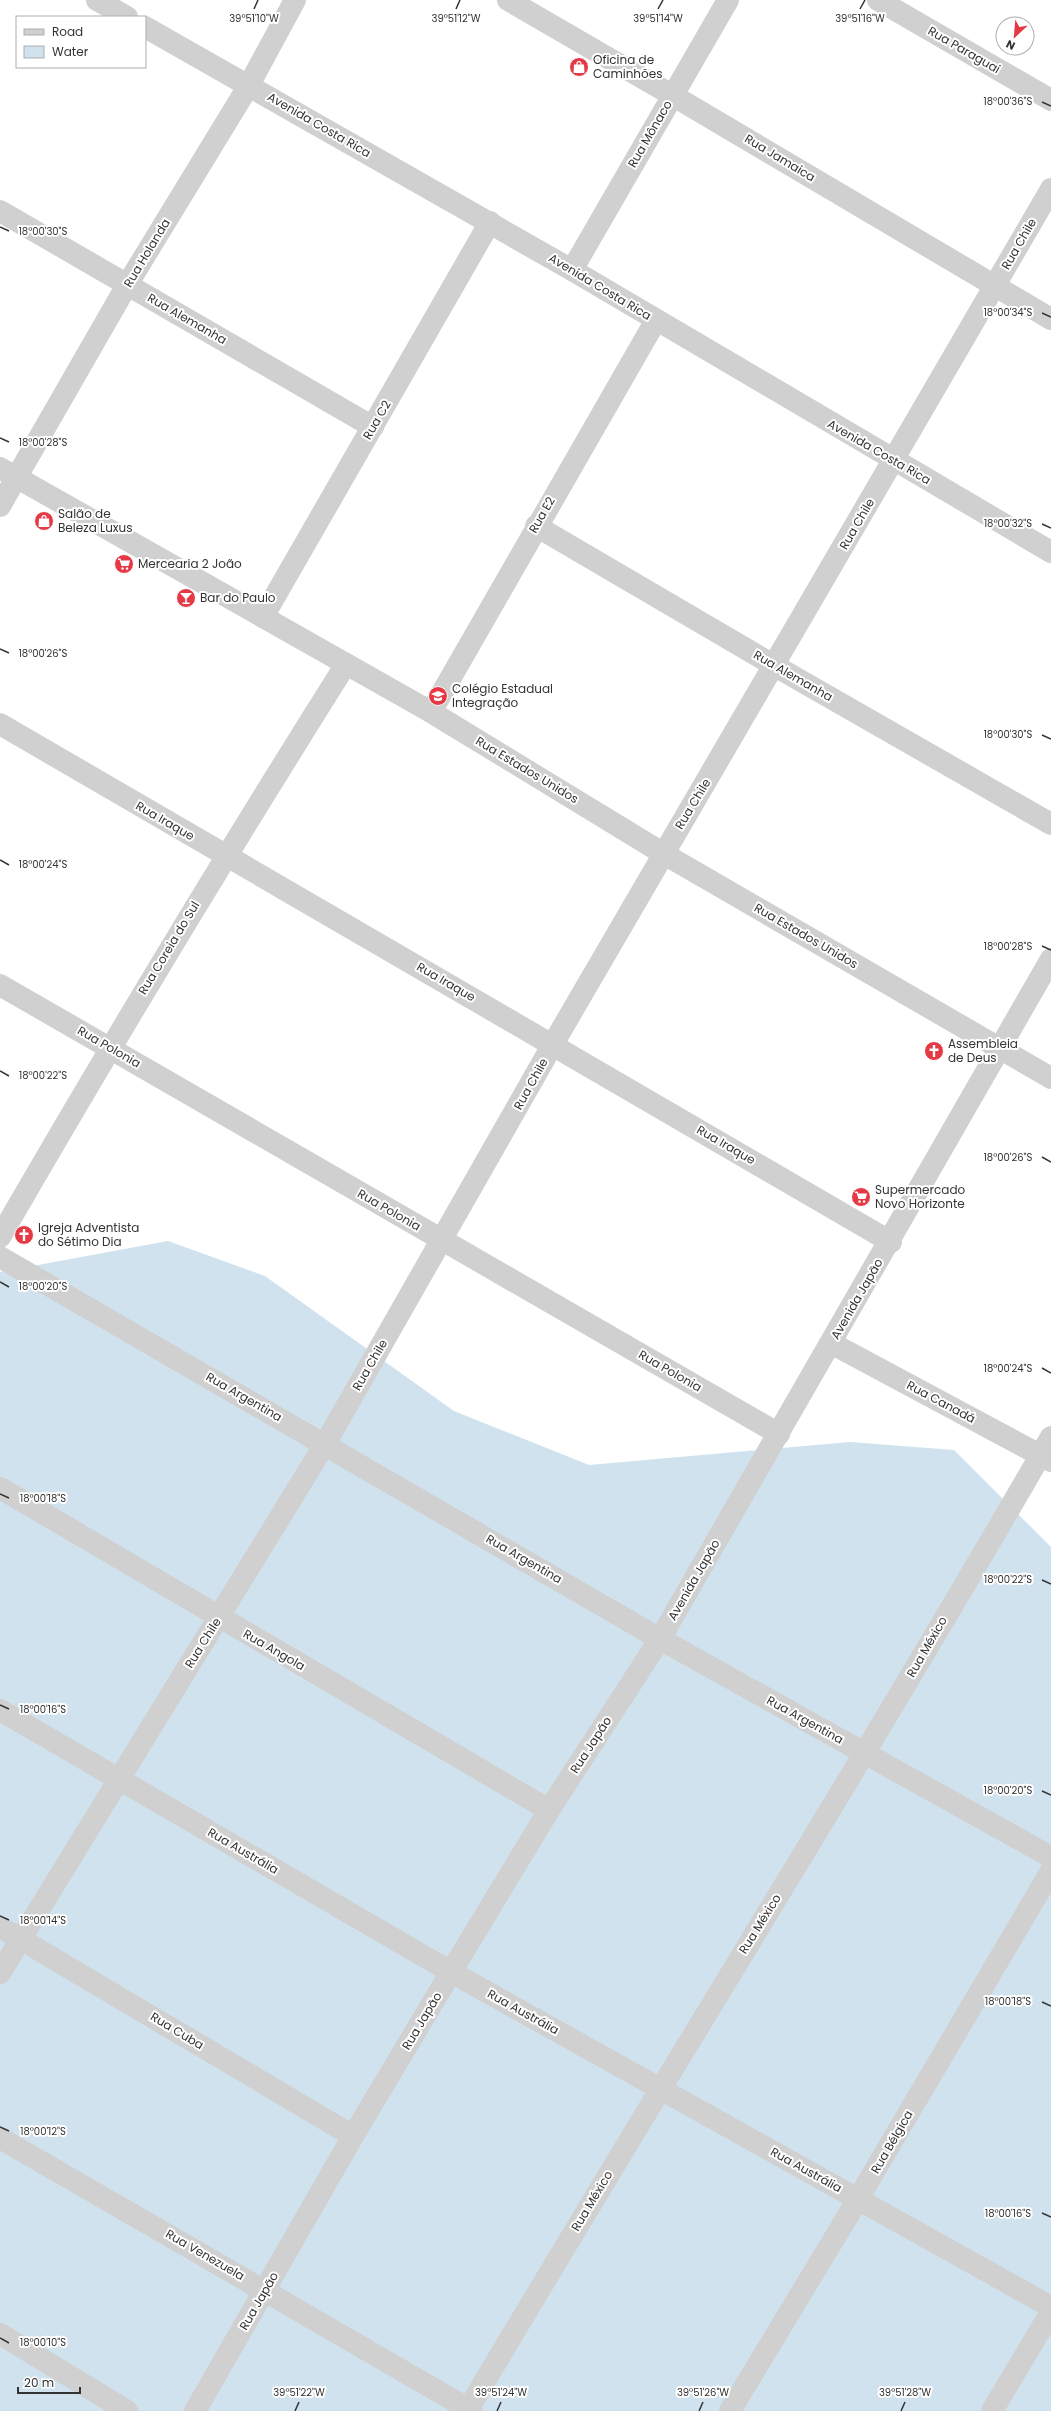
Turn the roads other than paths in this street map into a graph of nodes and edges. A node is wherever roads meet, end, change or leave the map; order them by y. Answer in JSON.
{"nodes":[{"id":1,"x":97,"y":0,"type":"edge"},
{"id":2,"x":295,"y":0,"type":"edge"},
{"id":3,"x":508,"y":0,"type":"edge"},
{"id":4,"x":728,"y":0,"type":"edge"},
{"id":5,"x":878,"y":0,"type":"edge"},
{"id":6,"x":125,"y":16,"type":"edge"},
{"id":7,"x":146,"y":28,"type":"edge"},
{"id":8,"x":249,"y":84,"type":"junction"},
{"id":9,"x":672,"y":95,"type":"junction"},
{"id":10,"x":1051,"y":100,"type":"edge"},
{"id":11,"x":1051,"y":189,"type":"edge"},
{"id":12,"x":0,"y":211,"type":"edge"},
{"id":13,"x":490,"y":222,"type":"junction"},
{"id":14,"x":572,"y":270,"type":"junction"},
{"id":15,"x":127,"y":285,"type":"junction"},
{"id":16,"x":995,"y":286,"type":"junction"},
{"id":17,"x":1051,"y":319,"type":"edge"},
{"id":18,"x":656,"y":320,"type":"junction"},
{"id":19,"x":373,"y":427,"type":"junction"},
{"id":20,"x":893,"y":460,"type":"junction"},
{"id":21,"x":8,"y":473,"type":"edge"},
{"id":22,"x":0,"y":506,"type":"edge"},
{"id":23,"x":536,"y":526,"type":"junction"},
{"id":24,"x":1051,"y":552,"type":"edge"},
{"id":25,"x":263,"y":617,"type":"junction"},
{"id":26,"x":346,"y":664,"type":"junction"},
{"id":27,"x":775,"y":666,"type":"junction"},
{"id":28,"x":431,"y":712,"type":"junction"},
{"id":29,"x":0,"y":724,"type":"edge"},
{"id":30,"x":1051,"y":824,"type":"edge"},
{"id":31,"x":664,"y":854,"type":"junction"},
{"id":32,"x":225,"y":856,"type":"junction"},
{"id":33,"x":1051,"y":959,"type":"edge"},
{"id":34,"x":0,"y":985,"type":"edge"},
{"id":35,"x":553,"y":1044,"type":"junction"},
{"id":36,"x":110,"y":1047,"type":"junction"},
{"id":37,"x":1000,"y":1048,"type":"junction"},
{"id":38,"x":1051,"y":1078,"type":"edge"},
{"id":39,"x":0,"y":1237,"type":"edge"},
{"id":40,"x":442,"y":1241,"type":"junction"},
{"id":41,"x":890,"y":1242,"type":"junction"},
{"id":42,"x":0,"y":1257,"type":"edge"},
{"id":43,"x":831,"y":1344,"type":"junction"},
{"id":44,"x":779,"y":1434,"type":"junction"},
{"id":45,"x":325,"y":1444,"type":"junction"},
{"id":46,"x":1048,"y":1451,"type":"edge"},
{"id":47,"x":0,"y":1488,"type":"edge"},
{"id":48,"x":219,"y":1618,"type":"junction"},
{"id":49,"x":660,"y":1639,"type":"junction"},
{"id":50,"x":0,"y":1710,"type":"edge"},
{"id":51,"x":865,"y":1753,"type":"junction"},
{"id":52,"x":118,"y":1778,"type":"junction"},
{"id":53,"x":549,"y":1810,"type":"junction"},
{"id":54,"x":1051,"y":1857,"type":"edge"},
{"id":55,"x":1051,"y":1871,"type":"edge"},
{"id":56,"x":0,"y":1927,"type":"edge"},
{"id":57,"x":20,"y":1939,"type":"junction"},
{"id":58,"x":0,"y":1972,"type":"edge"},
{"id":59,"x":451,"y":1972,"type":"junction"},
{"id":60,"x":660,"y":2087,"type":"junction"},
{"id":61,"x":353,"y":2136,"type":"junction"},
{"id":62,"x":0,"y":2138,"type":"edge"},
{"id":63,"x":858,"y":2199,"type":"junction"},
{"id":64,"x":266,"y":2290,"type":"junction"},
{"id":65,"x":1051,"y":2308,"type":"edge"},
{"id":66,"x":1051,"y":2312,"type":"edge"},
{"id":67,"x":0,"y":2334,"type":"edge"},
{"id":68,"x":469,"y":2410,"type":"edge"},
{"id":69,"x":128,"y":2411,"type":"edge"},
{"id":70,"x":195,"y":2411,"type":"edge"},
{"id":71,"x":730,"y":2411,"type":"edge"},
{"id":72,"x":992,"y":2411,"type":"edge"}],
"edges":[{"from":1,"to":6,"type":"street"},
{"from":2,"to":8,"type":"street","name":"Rua Holanda"},
{"from":3,"to":9,"type":"street","name":"Rua Jamaica"},
{"from":4,"to":9,"type":"street","name":"Rua Mônaco"},
{"from":5,"to":10,"type":"street","name":"Rua Paraguai"},
{"from":7,"to":8,"type":"street","name":"Avenida Costa Rica"},
{"from":8,"to":13,"type":"street","name":"Avenida Costa Rica"},
{"from":8,"to":15,"type":"street","name":"Rua Holanda"},
{"from":9,"to":14,"type":"street","name":"Rua Mônaco"},
{"from":9,"to":16,"type":"street","name":"Rua Jamaica"},
{"from":11,"to":16,"type":"street","name":"Rua Chile"},
{"from":12,"to":15,"type":"street","name":"Rua Alemanha"},
{"from":13,"to":14,"type":"street","name":"Avenida Costa Rica"},
{"from":13,"to":19,"type":"street","name":"Rua C2"},
{"from":14,"to":18,"type":"street","name":"Avenida Costa Rica"},
{"from":15,"to":19,"type":"street","name":"Rua Alemanha"},
{"from":15,"to":21,"type":"street","name":"Rua Holanda"},
{"from":16,"to":17,"type":"street","name":"Rua Jamaica"},
{"from":16,"to":20,"type":"street","name":"Rua Chile"},
{"from":18,"to":20,"type":"street","name":"Avenida Costa Rica"},
{"from":18,"to":23,"type":"street","name":"Rua E2"},
{"from":19,"to":25,"type":"street","name":"Rua C2"},
{"from":20,"to":24,"type":"street","name":"Avenida Costa Rica"},
{"from":20,"to":27,"type":"street","name":"Rua Chile"},
{"from":21,"to":22,"type":"street","name":"Rua Holanda"},
{"from":21,"to":25,"type":"street","name":"Rua Estados Unidos"},
{"from":23,"to":27,"type":"street","name":"Rua Alemanha"},
{"from":23,"to":28,"type":"street","name":"Rua E2"},
{"from":25,"to":26,"type":"street","name":"Rua Estados Unidos"},
{"from":26,"to":28,"type":"street","name":"Rua Estados Unidos"},
{"from":26,"to":32,"type":"street","name":"Rua Coreia do Sul"},
{"from":27,"to":30,"type":"street","name":"Rua Alemanha"},
{"from":27,"to":31,"type":"street","name":"Rua Chile"},
{"from":28,"to":31,"type":"street","name":"Rua Estados Unidos"},
{"from":29,"to":32,"type":"street","name":"Rua Iraque"},
{"from":31,"to":35,"type":"street","name":"Rua Chile"},
{"from":31,"to":37,"type":"street","name":"Rua Estados Unidos"},
{"from":32,"to":35,"type":"street","name":"Rua Iraque"},
{"from":32,"to":36,"type":"street","name":"Rua Coreia do Sul"},
{"from":33,"to":37,"type":"street","name":"Avenida Japão"},
{"from":34,"to":36,"type":"street","name":"Rua Polonia"},
{"from":35,"to":40,"type":"street","name":"Rua Chile"},
{"from":35,"to":41,"type":"street","name":"Rua Iraque"},
{"from":36,"to":39,"type":"street","name":"Rua Coreia do Sul"},
{"from":36,"to":40,"type":"street","name":"Rua Polonia"},
{"from":37,"to":38,"type":"street","name":"Rua Estados Unidos"},
{"from":37,"to":41,"type":"street","name":"Avenida Japão"},
{"from":40,"to":44,"type":"street","name":"Rua Polonia"},
{"from":40,"to":45,"type":"street","name":"Rua Chile"},
{"from":41,"to":43,"type":"street","name":"Avenida Japão"},
{"from":42,"to":45,"type":"street","name":"Rua Argentina"},
{"from":43,"to":44,"type":"street","name":"Avenida Japão"},
{"from":43,"to":46,"type":"street","name":"Rua Canadá"},
{"from":44,"to":49,"type":"street","name":"Avenida Japão"},
{"from":45,"to":48,"type":"street","name":"Rua Chile"},
{"from":45,"to":49,"type":"street","name":"Rua Argentina"},
{"from":46,"to":51,"type":"street","name":"Rua México"},
{"from":47,"to":48,"type":"street","name":"Rua Angola"},
{"from":48,"to":52,"type":"street","name":"Rua Chile"},
{"from":48,"to":53,"type":"street","name":"Rua Angola"},
{"from":49,"to":51,"type":"street","name":"Rua Argentina"},
{"from":49,"to":53,"type":"street","name":"Rua Japão"},
{"from":50,"to":52,"type":"street","name":"Rua Austrália"},
{"from":51,"to":54,"type":"street","name":"Rua Argentina"},
{"from":51,"to":60,"type":"street","name":"Rua México"},
{"from":52,"to":57,"type":"street","name":"Rua Chile"},
{"from":52,"to":59,"type":"street","name":"Rua Austrália"},
{"from":53,"to":59,"type":"street","name":"Rua Japão"},
{"from":55,"to":63,"type":"street","name":"Rua Bélgica"},
{"from":56,"to":57,"type":"street","name":"Rua Cuba"},
{"from":57,"to":58,"type":"street","name":"Rua Chile"},
{"from":57,"to":61,"type":"street","name":"Rua Cuba"},
{"from":59,"to":60,"type":"street","name":"Rua Austrália"},
{"from":59,"to":61,"type":"street","name":"Rua Japão"},
{"from":60,"to":63,"type":"street","name":"Rua Austrália"},
{"from":60,"to":68,"type":"street","name":"Rua México"},
{"from":61,"to":64,"type":"street","name":"Rua Japão"},
{"from":62,"to":64,"type":"street","name":"Rua Venezuela"},
{"from":63,"to":65,"type":"street","name":"Rua Austrália"},
{"from":63,"to":71,"type":"street","name":"Rua Bélgica"},
{"from":64,"to":68,"type":"street","name":"Rua Venezuela"},
{"from":64,"to":70,"type":"street","name":"Rua Japão"},
{"from":66,"to":72,"type":"street"},
{"from":67,"to":69,"type":"street"}]}
